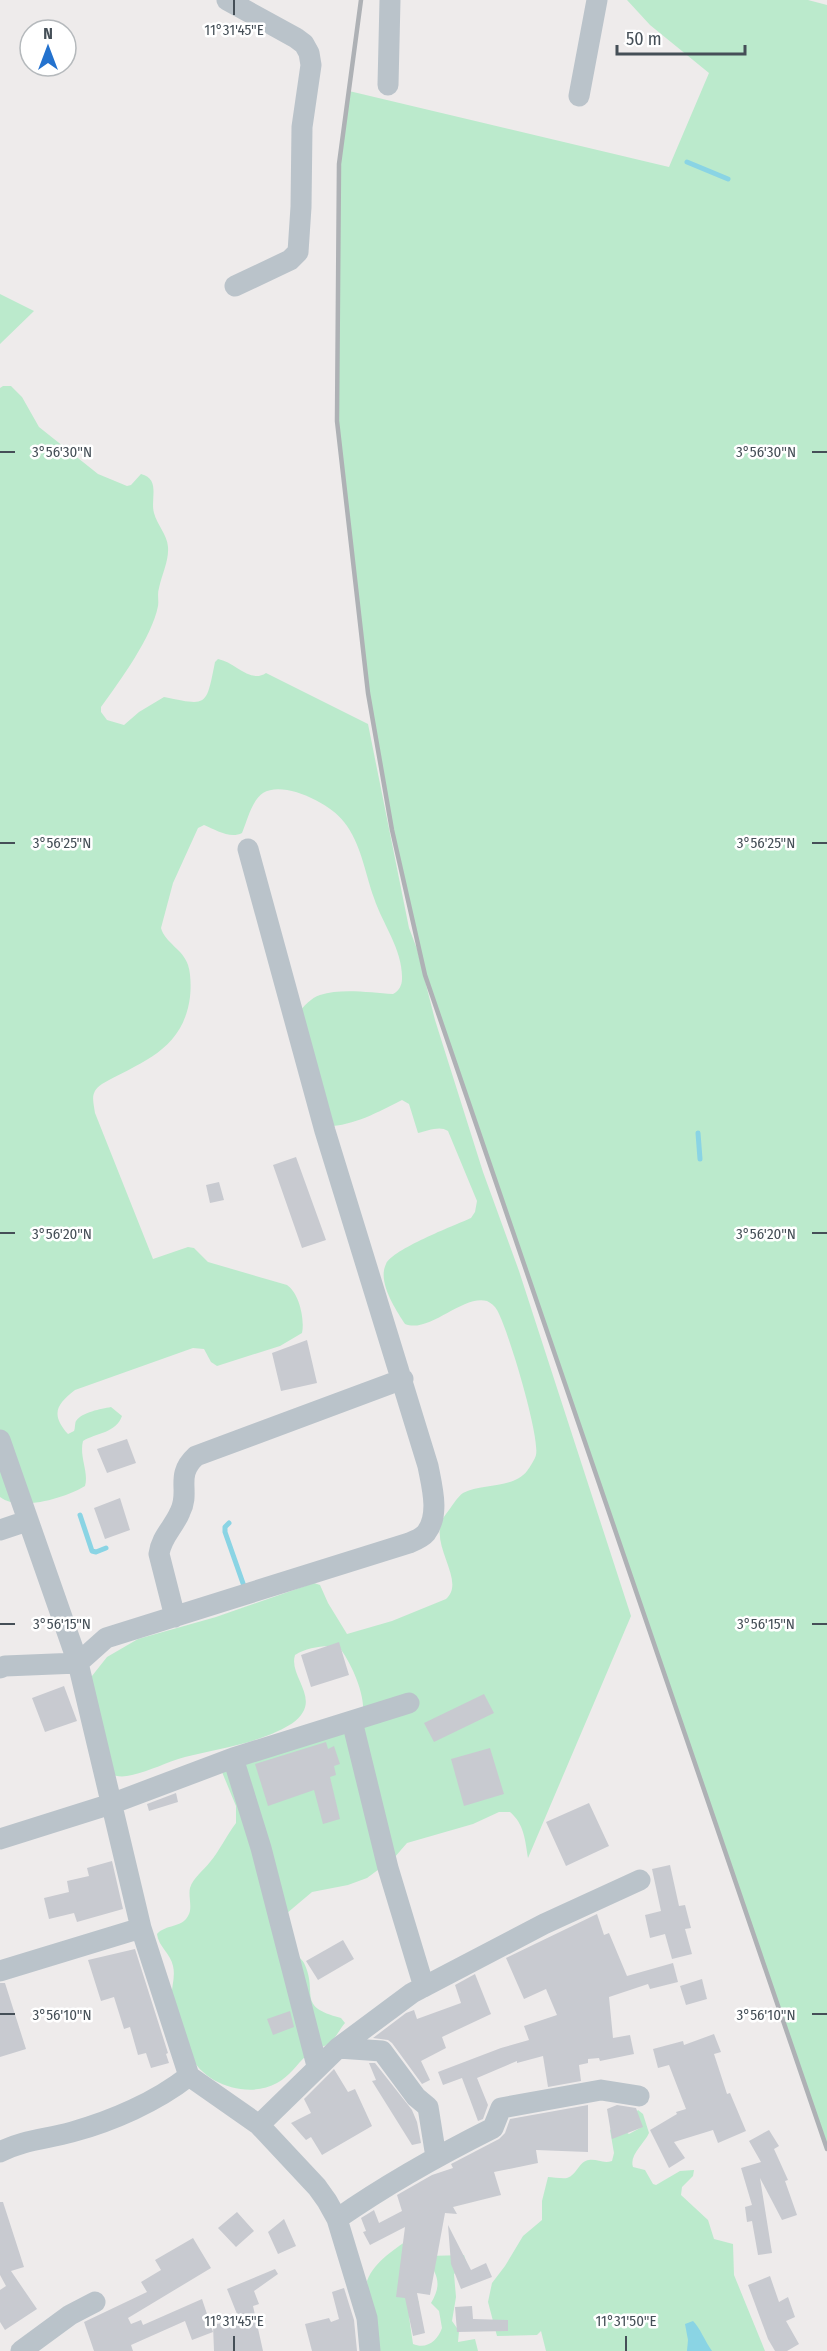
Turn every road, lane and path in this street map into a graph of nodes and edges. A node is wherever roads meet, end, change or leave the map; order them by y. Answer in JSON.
{"nodes":[{"id":1,"x":226,"y":0,"type":"edge"},
{"id":2,"x":390,"y":0,"type":"edge"},
{"id":3,"x":597,"y":0,"type":"edge"},
{"id":4,"x":388,"y":85,"type":"dead end"},
{"id":5,"x":579,"y":96,"type":"dead end"},
{"id":6,"x":235,"y":286,"type":"dead end"},
{"id":7,"x":248,"y":849,"type":"dead end"},
{"id":8,"x":403,"y":1379,"type":"junction"},
{"id":9,"x":0,"y":1440,"type":"edge"},
{"id":10,"x":27,"y":1521,"type":"junction"},
{"id":11,"x":0,"y":1530,"type":"edge"},
{"id":12,"x":175,"y":1617,"type":"junction"},
{"id":13,"x":78,"y":1663,"type":"junction"},
{"id":14,"x":0,"y":1668,"type":"edge"},
{"id":15,"x":409,"y":1703,"type":"dead end"},
{"id":16,"x":352,"y":1721,"type":"junction"},
{"id":17,"x":233,"y":1758,"type":"junction"},
{"id":18,"x":111,"y":1804,"type":"junction"},
{"id":19,"x":0,"y":1839,"type":"edge"},
{"id":20,"x":640,"y":1880,"type":"dead end"},
{"id":21,"x":141,"y":1928,"type":"junction"},
{"id":22,"x":0,"y":1971,"type":"edge"},
{"id":23,"x":424,"y":1987,"type":"junction"},
{"id":24,"x":338,"y":2048,"type":"junction"},
{"id":25,"x":317,"y":2066,"type":"junction"},
{"id":26,"x":189,"y":2076,"type":"junction"},
{"id":27,"x":639,"y":2096,"type":"dead end"},
{"id":28,"x":259,"y":2125,"type":"junction"},
{"id":29,"x":0,"y":2152,"type":"edge"},
{"id":30,"x":436,"y":2157,"type":"junction"},
{"id":31,"x":336,"y":2219,"type":"junction"},
{"id":32,"x":95,"y":2302,"type":"dead end"},
{"id":33,"x":21,"y":2351,"type":"edge"},
{"id":34,"x":370,"y":2351,"type":"edge"}],
"edges":[{"from":1,"to":6,"type":"street"},
{"from":2,"to":4,"type":"street"},
{"from":3,"to":5,"type":"street"},
{"from":7,"to":8,"type":"street"},
{"from":8,"to":12,"type":"street"},
{"from":8,"to":12,"type":"street"},
{"from":9,"to":10,"type":"street"},
{"from":10,"to":11,"type":"street"},
{"from":10,"to":13,"type":"street"},
{"from":12,"to":13,"type":"street"},
{"from":13,"to":14,"type":"street"},
{"from":13,"to":18,"type":"street"},
{"from":15,"to":16,"type":"street"},
{"from":16,"to":17,"type":"street"},
{"from":16,"to":23,"type":"street"},
{"from":17,"to":18,"type":"street"},
{"from":17,"to":25,"type":"street"},
{"from":18,"to":19,"type":"street"},
{"from":18,"to":21,"type":"street"},
{"from":20,"to":23,"type":"street"},
{"from":21,"to":22,"type":"street"},
{"from":21,"to":26,"type":"street"},
{"from":23,"to":24,"type":"street"},
{"from":24,"to":25,"type":"street"},
{"from":24,"to":30,"type":"street"},
{"from":25,"to":28,"type":"street"},
{"from":26,"to":28,"type":"street"},
{"from":26,"to":29,"type":"street"},
{"from":27,"to":30,"type":"street"},
{"from":28,"to":31,"type":"street"},
{"from":30,"to":31,"type":"street"},
{"from":31,"to":34,"type":"street"},
{"from":32,"to":33,"type":"street"}]}
